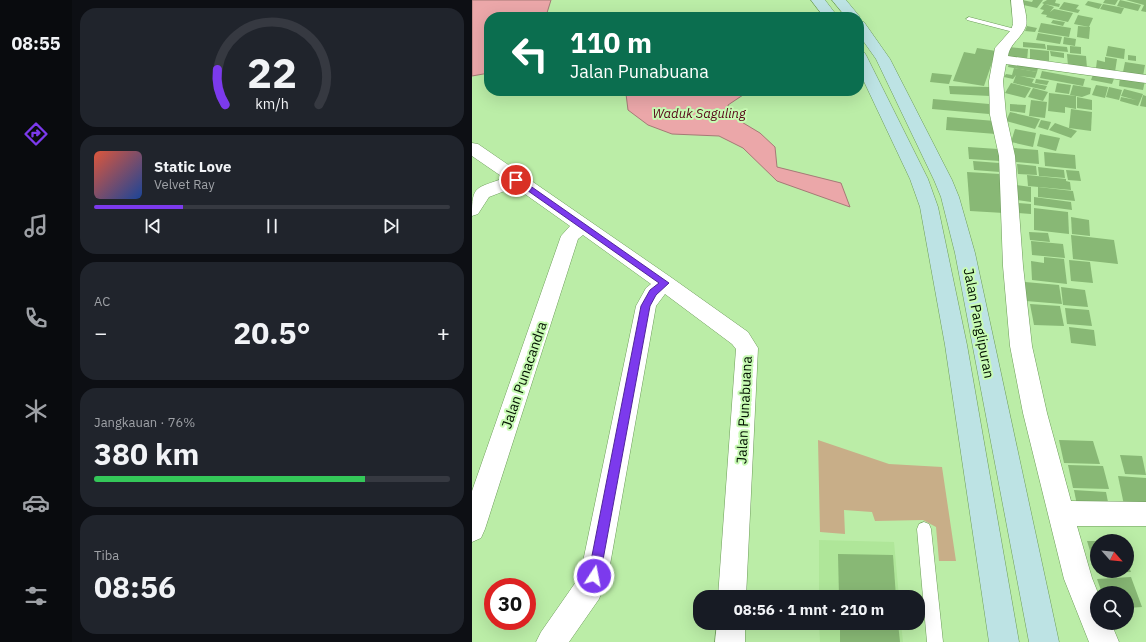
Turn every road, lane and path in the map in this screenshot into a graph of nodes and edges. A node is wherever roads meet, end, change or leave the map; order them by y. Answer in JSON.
{"nodes":[{"id":1,"x":818,"y":0,"type":"edge"},
{"id":2,"x":839,"y":0,"type":"edge"},
{"id":3,"x":1017,"y":0,"type":"edge"},
{"id":4,"x":827,"y":12,"type":"edge"},
{"id":5,"x":849,"y":12,"type":"edge"},
{"id":6,"x":969,"y":19,"type":"dead end"},
{"id":7,"x":1017,"y":31,"type":"junction"},
{"id":8,"x":864,"y":32,"type":"edge"},
{"id":9,"x":1000,"y":59,"type":"junction"},
{"id":10,"x":864,"y":65,"type":"edge"},
{"id":11,"x":1146,"y":79,"type":"edge"},
{"id":12,"x":472,"y":148,"type":"edge"},
{"id":13,"x":516,"y":180,"type":"junction"},
{"id":14,"x":472,"y":210,"type":"edge"},
{"id":15,"x":582,"y":225,"type":"junction"},
{"id":16,"x":665,"y":283,"type":"junction"},
{"id":17,"x":1060,"y":513,"type":"junction"},
{"id":18,"x":1146,"y":514,"type":"edge"},
{"id":19,"x":472,"y":528,"type":"edge"},
{"id":20,"x":924,"y":529,"type":"dead end"},
{"id":21,"x":732,"y":590,"type":"edge"},
{"id":22,"x":731,"y":630,"type":"edge"},
{"id":23,"x":551,"y":642,"type":"edge"},
{"id":24,"x":730,"y":642,"type":"edge"},
{"id":25,"x":935,"y":642,"type":"edge"},
{"id":26,"x":1004,"y":642,"type":"edge"},
{"id":27,"x":1044,"y":642,"type":"edge"},
{"id":28,"x":1104,"y":642,"type":"edge"}],
"edges":[{"from":1,"to":4,"type":"main road"},
{"from":2,"to":5,"type":"main road"},
{"from":3,"to":7,"type":"street"},
{"from":6,"to":7,"type":"lane"},
{"from":7,"to":9,"type":"street"},
{"from":8,"to":27,"type":"main road","name":"Jalan Panglipuran"},
{"from":9,"to":11,"type":"street"},
{"from":9,"to":17,"type":"street"},
{"from":10,"to":26,"type":"main road","name":"Jalan Panglipuran"},
{"from":12,"to":13,"type":"street","name":"Jalan Punabuana"},
{"from":13,"to":14,"type":"street"},
{"from":13,"to":15,"type":"street","name":"Jalan Punabuana"},
{"from":15,"to":16,"type":"street","name":"Jalan Punabuana"},
{"from":15,"to":19,"type":"street","name":"Jalan Punacandra"},
{"from":16,"to":21,"type":"street","name":"Jalan Punabuana"},
{"from":16,"to":23,"type":"street"},
{"from":17,"to":18,"type":"street"},
{"from":17,"to":28,"type":"street"},
{"from":20,"to":25,"type":"lane"},
{"from":22,"to":24,"type":"street"}]}
